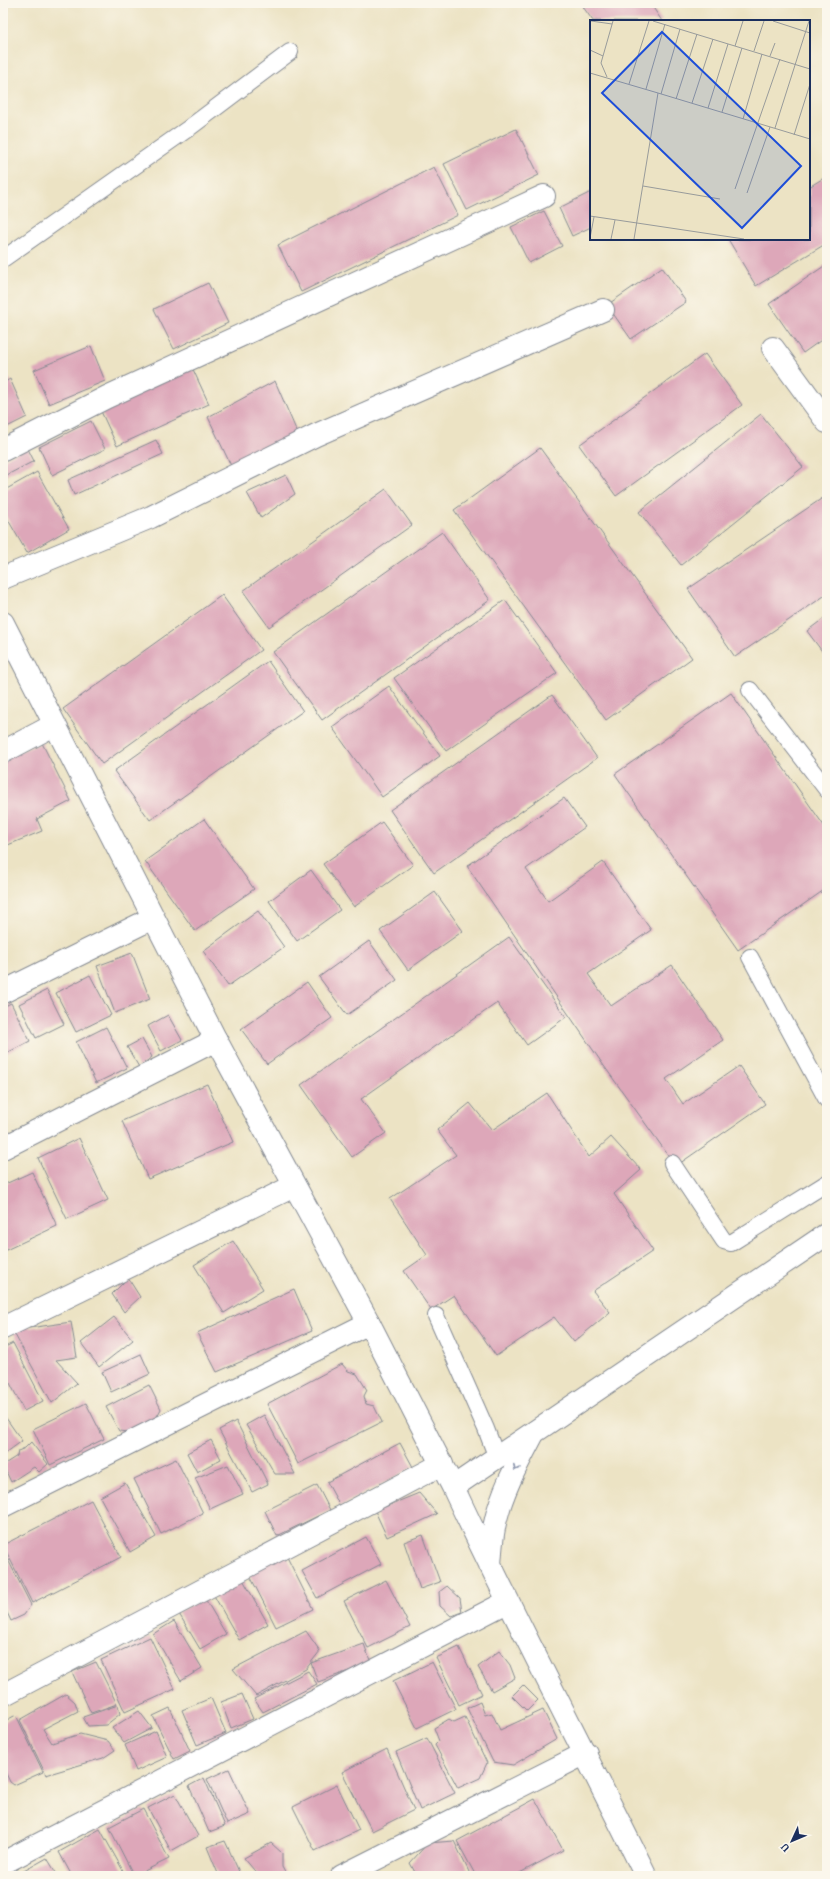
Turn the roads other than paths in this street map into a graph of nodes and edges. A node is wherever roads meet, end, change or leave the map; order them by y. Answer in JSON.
{"nodes":[{"id":1,"x":290,"y":52,"type":"dead end"},
{"id":2,"x":544,"y":196,"type":"dead end"},
{"id":3,"x":3,"y":259,"type":"edge"},
{"id":4,"x":604,"y":310,"type":"dead end"},
{"id":5,"x":774,"y":348,"type":"dead end"},
{"id":6,"x":827,"y":422,"type":"edge"},
{"id":7,"x":3,"y":450,"type":"edge"},
{"id":8,"x":3,"y":578,"type":"edge"},
{"id":9,"x":3,"y":623,"type":"edge"},
{"id":10,"x":750,"y":690,"type":"dead end"},
{"id":11,"x":54,"y":725,"type":"junction"},
{"id":12,"x":3,"y":752,"type":"edge"},
{"id":13,"x":827,"y":790,"type":"edge"},
{"id":14,"x":153,"y":918,"type":"junction"},
{"id":15,"x":750,"y":957,"type":"dead end"},
{"id":16,"x":3,"y":992,"type":"edge"},
{"id":17,"x":216,"y":1040,"type":"junction"},
{"id":18,"x":827,"y":1100,"type":"edge"},
{"id":19,"x":3,"y":1148,"type":"edge"},
{"id":20,"x":672,"y":1163,"type":"dead end"},
{"id":21,"x":827,"y":1183,"type":"edge"},
{"id":22,"x":294,"y":1186,"type":"junction"},
{"id":23,"x":827,"y":1234,"type":"edge"},
{"id":24,"x":436,"y":1316,"type":"dead end"},
{"id":25,"x":369,"y":1323,"type":"junction"},
{"id":26,"x":3,"y":1328,"type":"edge"},
{"id":27,"x":534,"y":1433,"type":"junction"},
{"id":28,"x":497,"y":1458,"type":"junction"},
{"id":29,"x":442,"y":1464,"type":"junction"},
{"id":30,"x":453,"y":1487,"type":"junction"},
{"id":31,"x":3,"y":1506,"type":"edge"},
{"id":32,"x":490,"y":1566,"type":"junction"},
{"id":33,"x":507,"y":1602,"type":"junction"},
{"id":34,"x":3,"y":1695,"type":"edge"},
{"id":35,"x":586,"y":1753,"type":"junction"},
{"id":36,"x":3,"y":1863,"type":"edge"},
{"id":37,"x":342,"y":1876,"type":"edge"},
{"id":38,"x":646,"y":1876,"type":"edge"}],
"edges":[{"from":1,"to":3,"type":"lane"},
{"from":2,"to":7,"type":"street"},
{"from":4,"to":8,"type":"street"},
{"from":5,"to":6,"type":"street"},
{"from":9,"to":11,"type":"street"},
{"from":10,"to":13,"type":"lane"},
{"from":11,"to":12,"type":"street"},
{"from":11,"to":14,"type":"street"},
{"from":14,"to":16,"type":"street"},
{"from":14,"to":17,"type":"street"},
{"from":15,"to":18,"type":"lane"},
{"from":17,"to":19,"type":"street"},
{"from":17,"to":22,"type":"street"},
{"from":20,"to":21,"type":"lane"},
{"from":22,"to":25,"type":"street"},
{"from":22,"to":26,"type":"street"},
{"from":23,"to":27,"type":"street"},
{"from":24,"to":28,"type":"lane"},
{"from":25,"to":29,"type":"street"},
{"from":25,"to":31,"type":"street"},
{"from":27,"to":28,"type":"street"},
{"from":27,"to":32,"type":"street","one_way":true},
{"from":28,"to":30,"type":"street"},
{"from":29,"to":30,"type":"street"},
{"from":29,"to":34,"type":"street"},
{"from":30,"to":32,"type":"street"},
{"from":32,"to":33,"type":"street"},
{"from":33,"to":35,"type":"street"},
{"from":33,"to":36,"type":"street"},
{"from":35,"to":37,"type":"street"},
{"from":35,"to":38,"type":"street"}]}
